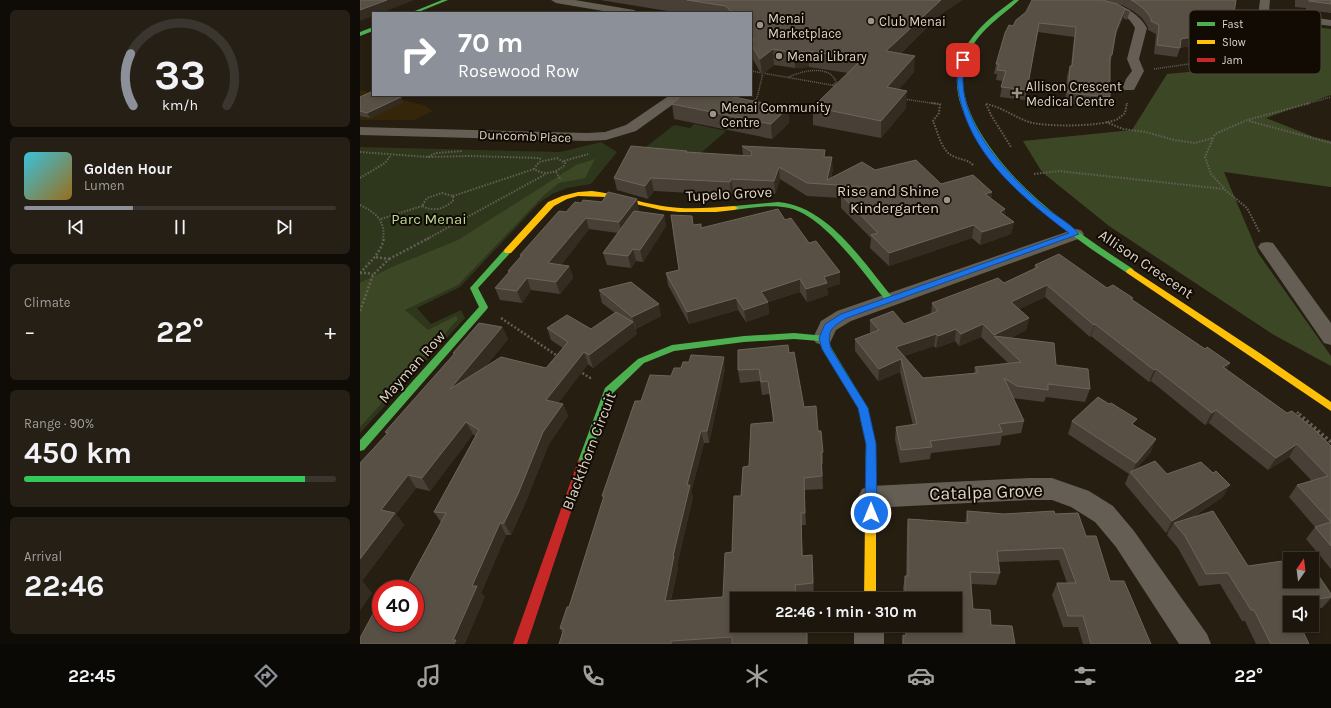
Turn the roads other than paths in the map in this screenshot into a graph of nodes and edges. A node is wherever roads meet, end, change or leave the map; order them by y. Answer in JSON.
{"nodes":[{"id":1,"x":446,"y":0,"type":"edge"},
{"id":2,"x":556,"y":0,"type":"edge"},
{"id":3,"x":1017,"y":0,"type":"edge"},
{"id":4,"x":1075,"y":0,"type":"edge"},
{"id":5,"x":1127,"y":0,"type":"edge"},
{"id":6,"x":1265,"y":0,"type":"edge"},
{"id":7,"x":1115,"y":9,"type":"junction"},
{"id":8,"x":1264,"y":10,"type":"edge"},
{"id":9,"x":415,"y":12,"type":"edge"},
{"id":10,"x":628,"y":12,"type":"edge"},
{"id":11,"x":1321,"y":22,"type":"edge"},
{"id":12,"x":1331,"y":23,"type":"edge"},
{"id":13,"x":372,"y":29,"type":"edge"},
{"id":14,"x":360,"y":34,"type":"edge"},
{"id":15,"x":1129,"y":86,"type":"road end"},
{"id":16,"x":678,"y":96,"type":"edge"},
{"id":17,"x":360,"y":131,"type":"edge"},
{"id":18,"x":1075,"y":234,"type":"junction"},
{"id":19,"x":1267,"y":247,"type":"road end"},
{"id":20,"x":890,"y":300,"type":"junction"},
{"id":21,"x":484,"y":307,"type":"joint"},
{"id":22,"x":824,"y":338,"type":"junction"},
{"id":23,"x":1331,"y":338,"type":"edge"},
{"id":24,"x":1331,"y":407,"type":"edge"},
{"id":25,"x":360,"y":447,"type":"edge"},
{"id":26,"x":871,"y":497,"type":"junction"},
{"id":27,"x":870,"y":592,"type":"edge"},
{"id":28,"x":869,"y":632,"type":"edge"},
{"id":29,"x":520,"y":644,"type":"edge"},
{"id":30,"x":869,"y":644,"type":"edge"},
{"id":31,"x":1196,"y":644,"type":"edge"}],
"edges":[{"from":1,"to":9,"type":"street"},
{"from":2,"to":10,"type":"street"},
{"from":3,"to":18,"type":"street","name":"Allison Crescent"},
{"from":4,"to":7,"type":"street"},
{"from":5,"to":7,"type":"street"},
{"from":6,"to":8,"type":"street"},
{"from":7,"to":15,"type":"street"},
{"from":11,"to":12,"type":"street"},
{"from":13,"to":14,"type":"street"},
{"from":16,"to":17,"type":"street","name":"Duncomb Place"},
{"from":18,"to":20,"type":"street"},
{"from":18,"to":24,"type":"street","name":"Allison Crescent"},
{"from":19,"to":23,"type":"street"},
{"from":20,"to":21,"type":"street","name":"Tupelo Grove"},
{"from":20,"to":22,"type":"street"},
{"from":21,"to":25,"type":"street","name":"Mayman Row"},
{"from":22,"to":26,"type":"street"},
{"from":22,"to":29,"type":"street","name":"Blackthorn Circuit"},
{"from":26,"to":27,"type":"street"},
{"from":26,"to":31,"type":"street","name":"Catalpa Grove"},
{"from":28,"to":30,"type":"street"}]}
